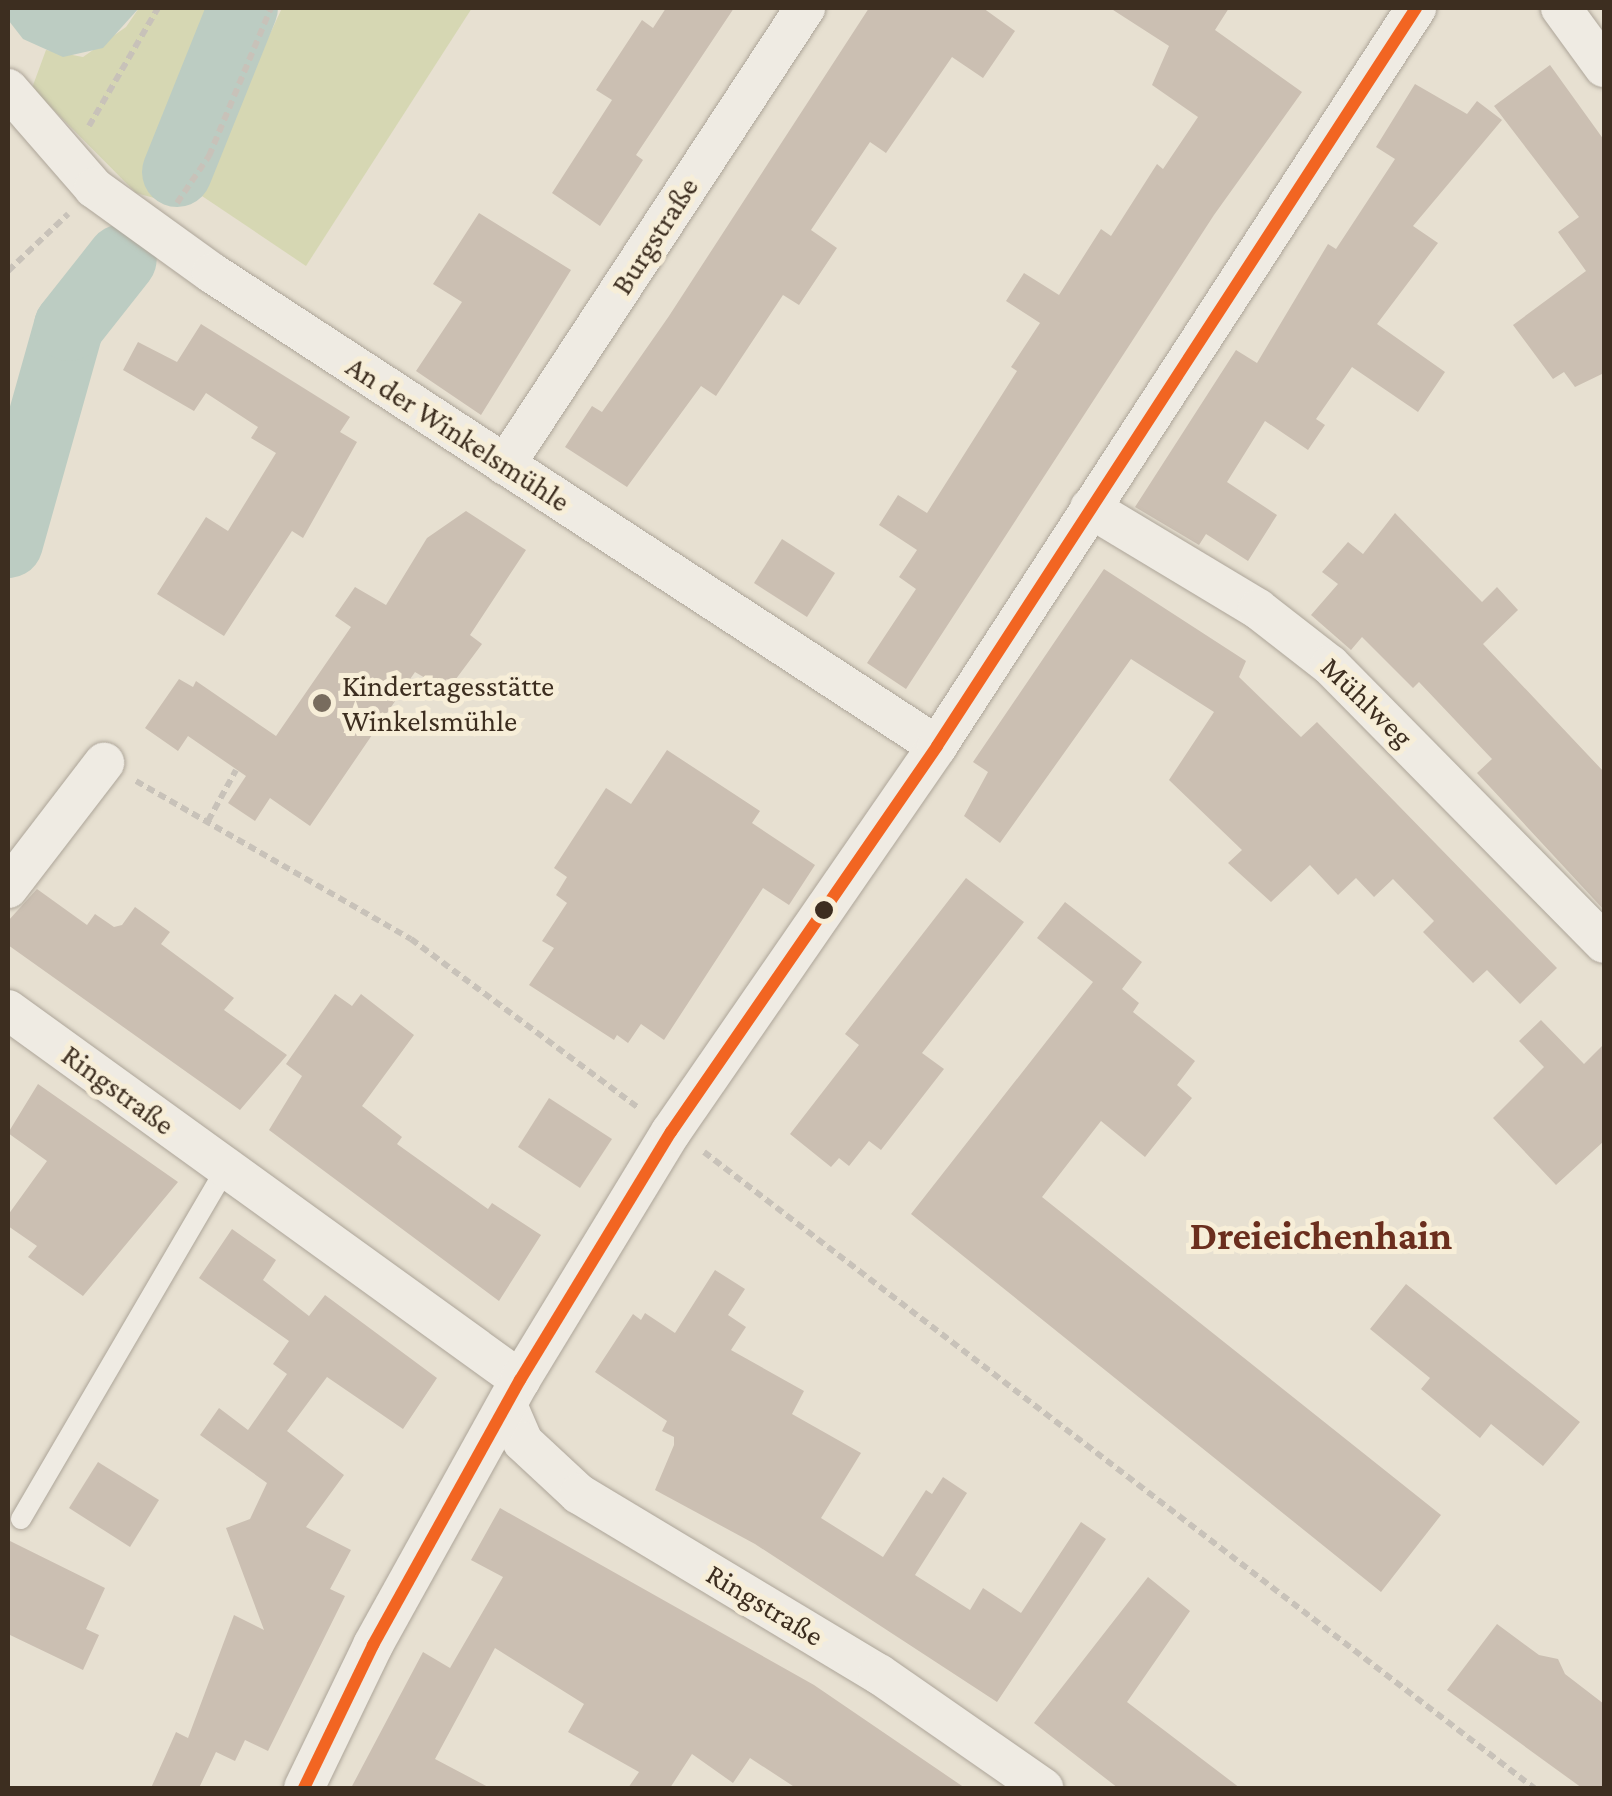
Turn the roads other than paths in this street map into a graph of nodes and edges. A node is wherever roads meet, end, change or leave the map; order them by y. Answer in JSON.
{"nodes":[{"id":1,"x":806,"y":8,"type":"edge"},
{"id":2,"x":1416,"y":8,"type":"edge"},
{"id":3,"x":1561,"y":8,"type":"edge"},
{"id":4,"x":1604,"y":67,"type":"edge"},
{"id":5,"x":8,"y":89,"type":"edge"},
{"id":6,"x":505,"y":464,"type":"junction"},
{"id":7,"x":1090,"y":508,"type":"junction"},
{"id":8,"x":937,"y":746,"type":"junction"},
{"id":9,"x":104,"y":763,"type":"road end"},
{"id":10,"x":8,"y":888,"type":"edge"},
{"id":11,"x":1604,"y":943,"type":"edge"},
{"id":12,"x":8,"y":1010,"type":"edge"},
{"id":13,"x":226,"y":1168,"type":"junction"},
{"id":14,"x":514,"y":1392,"type":"junction"},
{"id":15,"x":20,"y":1519,"type":"dead end"},
{"id":16,"x":304,"y":1788,"type":"edge"},
{"id":17,"x":1043,"y":1788,"type":"edge"}],
"edges":[{"from":1,"to":6,"type":"street","name":"Burgstraße"},
{"from":2,"to":7,"type":"street"},
{"from":3,"to":4,"type":"street"},
{"from":5,"to":6,"type":"street","name":"An der Winkelsmühle"},
{"from":6,"to":8,"type":"street","name":"An der Winkelsmühle"},
{"from":7,"to":8,"type":"street"},
{"from":7,"to":11,"type":"street","name":"Mühlweg"},
{"from":8,"to":14,"type":"street"},
{"from":9,"to":10,"type":"street"},
{"from":12,"to":13,"type":"street","name":"Ringstraße"},
{"from":13,"to":14,"type":"street","name":"Ringstraße"},
{"from":13,"to":15,"type":"lane"},
{"from":14,"to":16,"type":"street"},
{"from":14,"to":17,"type":"street","name":"Ringstraße"}]}
